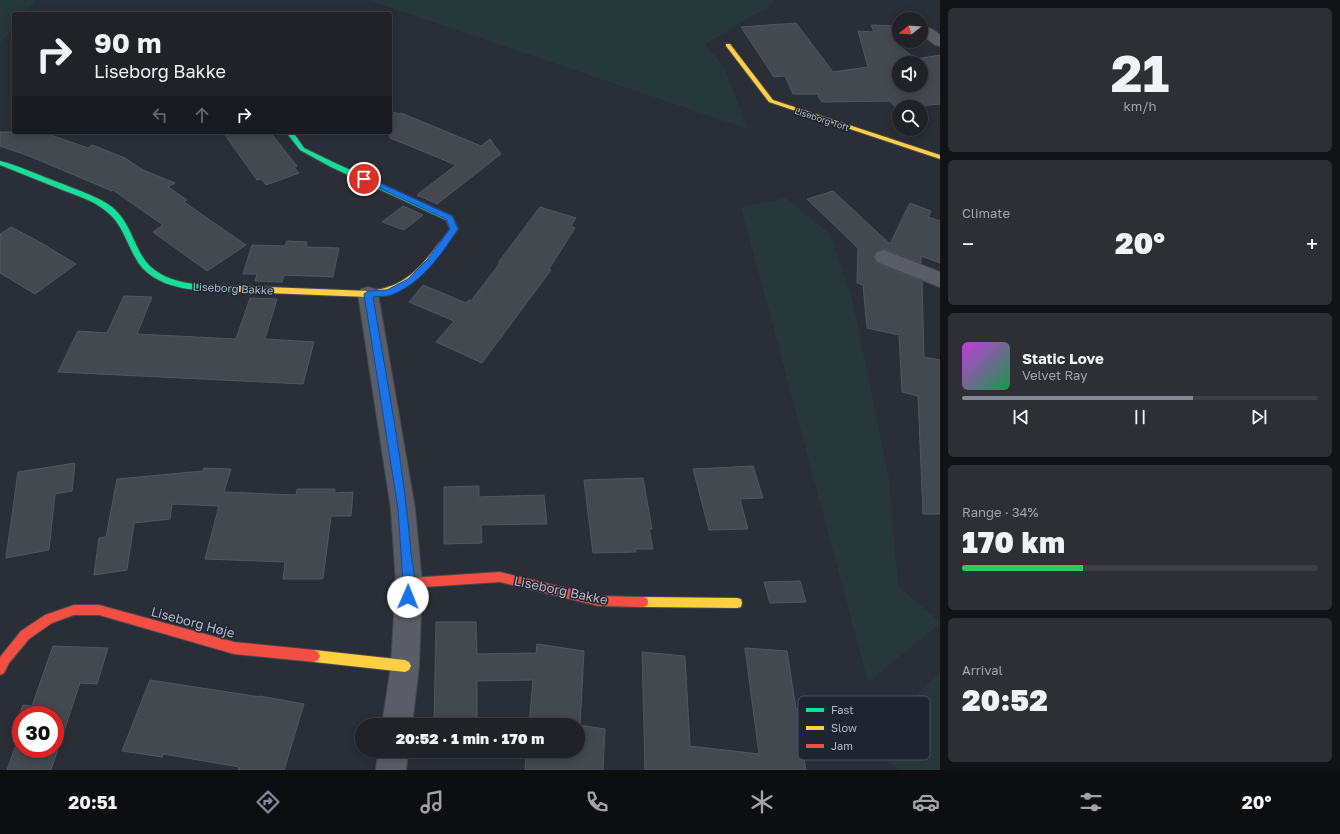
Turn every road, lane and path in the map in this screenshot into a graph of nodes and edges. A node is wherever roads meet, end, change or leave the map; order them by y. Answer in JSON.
{"nodes":[{"id":1,"x":928,"y":33,"type":"edge"},
{"id":2,"x":940,"y":42,"type":"edge"},
{"id":3,"x":728,"y":45,"type":"dead end"},
{"id":4,"x":291,"y":134,"type":"edge"},
{"id":5,"x":940,"y":157,"type":"edge"},
{"id":6,"x":0,"y":163,"type":"edge"},
{"id":7,"x":884,"y":257,"type":"dead end"},
{"id":8,"x":940,"y":280,"type":"edge"},
{"id":9,"x":368,"y":294,"type":"junction"},
{"id":10,"x":409,"y":583,"type":"junction"},
{"id":11,"x":737,"y":603,"type":"dead end"},
{"id":12,"x":405,"y":666,"type":"junction"},
{"id":13,"x":0,"y":669,"type":"edge"},
{"id":14,"x":398,"y":718,"type":"edge"},
{"id":15,"x":392,"y":758,"type":"edge"},
{"id":16,"x":391,"y":770,"type":"edge"}],
"edges":[{"from":1,"to":2,"type":"street"},
{"from":3,"to":5,"type":"street","name":"Liseborg Toft"},
{"from":4,"to":9,"type":"street","name":"Liseborg Bakke"},
{"from":6,"to":9,"type":"street","name":"Liseborg Bakke"},
{"from":7,"to":8,"type":"street"},
{"from":9,"to":10,"type":"street"},
{"from":10,"to":11,"type":"street","name":"Liseborg Bakke"},
{"from":10,"to":12,"type":"street"},
{"from":12,"to":13,"type":"street","name":"Liseborg Høje"},
{"from":12,"to":14,"type":"street"},
{"from":15,"to":16,"type":"street"}]}
